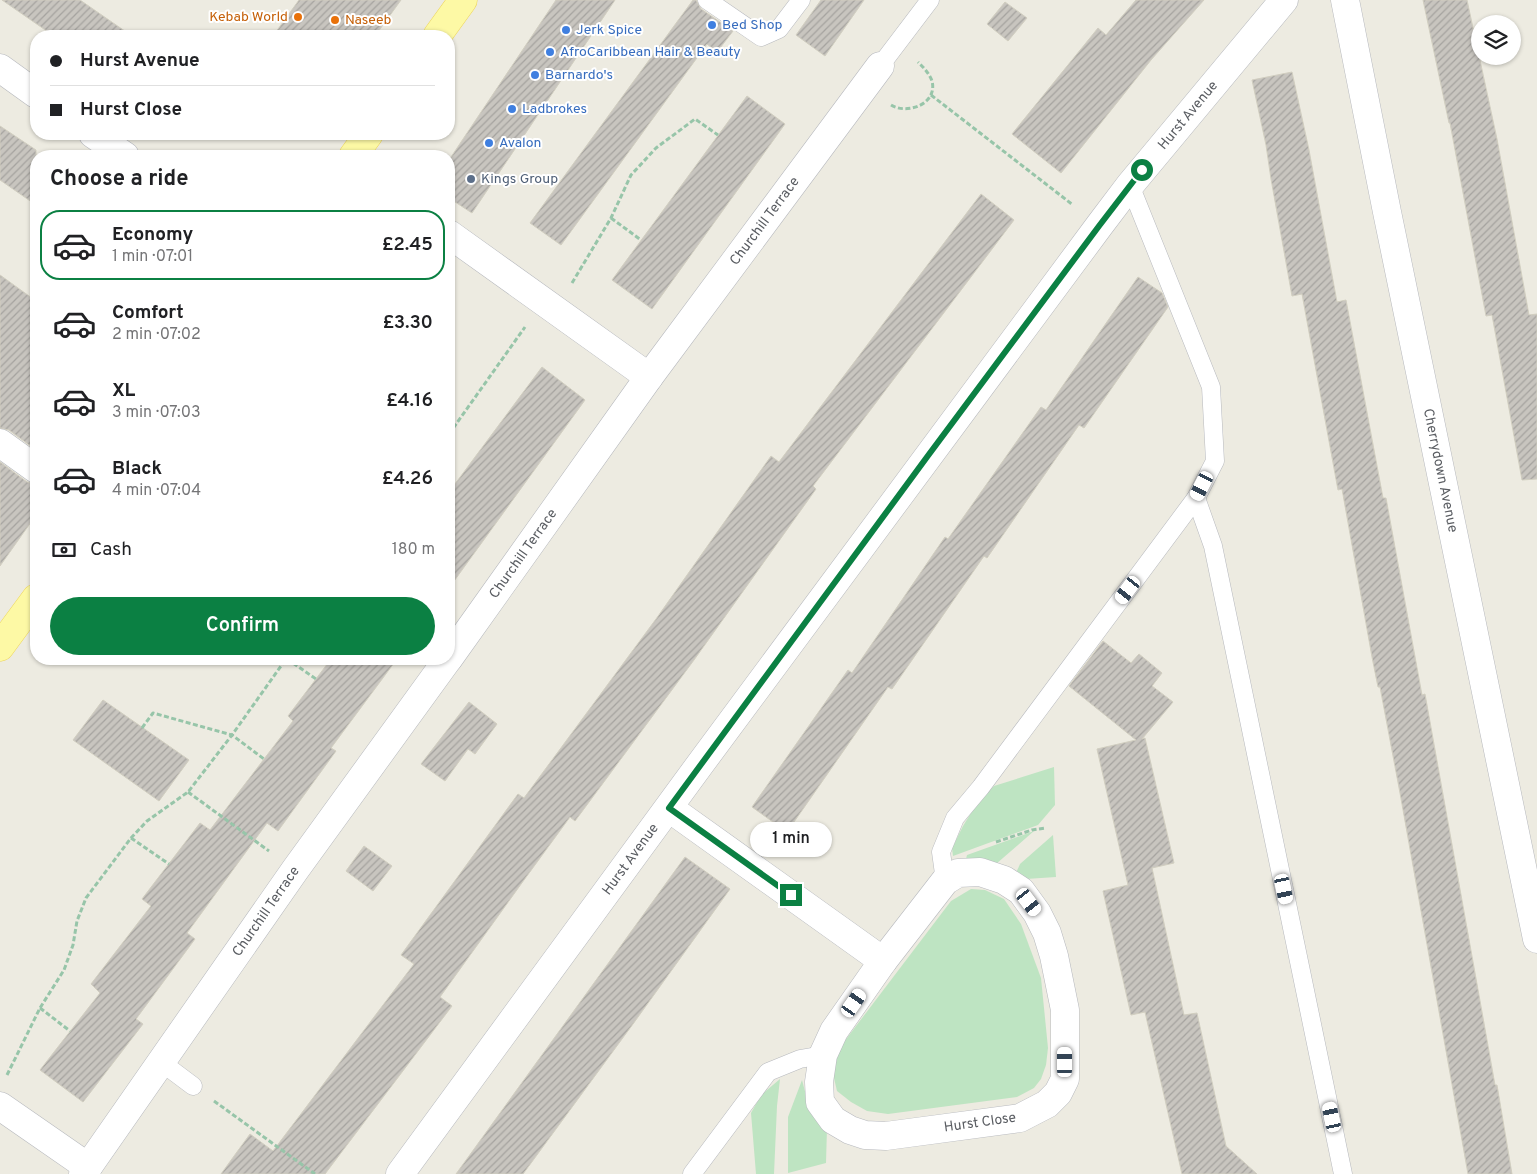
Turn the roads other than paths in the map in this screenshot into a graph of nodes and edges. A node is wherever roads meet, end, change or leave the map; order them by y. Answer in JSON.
{"nodes":[{"id":1,"x":463,"y":0,"type":"edge"},
{"id":2,"x":707,"y":0,"type":"edge"},
{"id":3,"x":802,"y":0,"type":"edge"},
{"id":4,"x":930,"y":0,"type":"edge"},
{"id":5,"x":1284,"y":0,"type":"edge"},
{"id":6,"x":1344,"y":0,"type":"edge"},
{"id":7,"x":441,"y":30,"type":"edge"},
{"id":8,"x":880,"y":66,"type":"joint"},
{"id":9,"x":0,"y":68,"type":"edge"},
{"id":10,"x":30,"y":90,"type":"edge"},
{"id":11,"x":102,"y":140,"type":"edge"},
{"id":12,"x":116,"y":150,"type":"edge"},
{"id":13,"x":1130,"y":184,"type":"junction"},
{"id":14,"x":455,"y":238,"type":"edge"},
{"id":15,"x":649,"y":377,"type":"junction"},
{"id":16,"x":0,"y":442,"type":"edge"},
{"id":17,"x":30,"y":464,"type":"edge"},
{"id":18,"x":1196,"y":498,"type":"junction"},
{"id":19,"x":30,"y":606,"type":"edge"},
{"id":20,"x":0,"y":648,"type":"edge"},
{"id":21,"x":455,"y":648,"type":"edge"},
{"id":22,"x":443,"y":665,"type":"edge"},
{"id":23,"x":669,"y":808,"type":"junction"},
{"id":24,"x":945,"y":882,"type":"junction"},
{"id":25,"x":1537,"y":940,"type":"edge"},
{"id":26,"x":883,"y":961,"type":"junction"},
{"id":27,"x":823,"y":1055,"type":"junction"},
{"id":28,"x":161,"y":1062,"type":"junction"},
{"id":29,"x":193,"y":1086,"type":"road end"},
{"id":30,"x":2,"y":1094,"type":"edge"},
{"id":31,"x":85,"y":1170,"type":"edge"},
{"id":32,"x":400,"y":1174,"type":"edge"},
{"id":33,"x":692,"y":1174,"type":"edge"},
{"id":34,"x":1343,"y":1174,"type":"edge"}],
"edges":[{"from":1,"to":7,"type":"main road"},
{"from":2,"to":3,"type":"lane"},
{"from":4,"to":8,"type":"lane"},
{"from":5,"to":13,"type":"street","name":"Hurst Avenue"},
{"from":6,"to":25,"type":"street","name":"Cherrydown Avenue"},
{"from":8,"to":15,"type":"street","name":"Churchill Terrace"},
{"from":9,"to":10,"type":"street"},
{"from":11,"to":12,"type":"street"},
{"from":13,"to":18,"type":"lane"},
{"from":13,"to":23,"type":"street","name":"Hurst Avenue"},
{"from":14,"to":15,"type":"street"},
{"from":15,"to":21,"type":"street","name":"Churchill Terrace"},
{"from":16,"to":17,"type":"street"},
{"from":18,"to":24,"type":"lane"},
{"from":18,"to":34,"type":"lane"},
{"from":19,"to":20,"type":"main road"},
{"from":22,"to":28,"type":"street","name":"Churchill Terrace"},
{"from":23,"to":26,"type":"street"},
{"from":23,"to":32,"type":"street","name":"Hurst Avenue"},
{"from":24,"to":26,"type":"street","name":"Hurst Close"},
{"from":24,"to":27,"type":"street","name":"Hurst Close"},
{"from":26,"to":27,"type":"street","name":"Hurst Close"},
{"from":27,"to":33,"type":"lane"},
{"from":28,"to":29,"type":"lane"},
{"from":28,"to":31,"type":"street","name":"Churchill Terrace"},
{"from":30,"to":31,"type":"street","name":"Churchill Terrace"}]}
